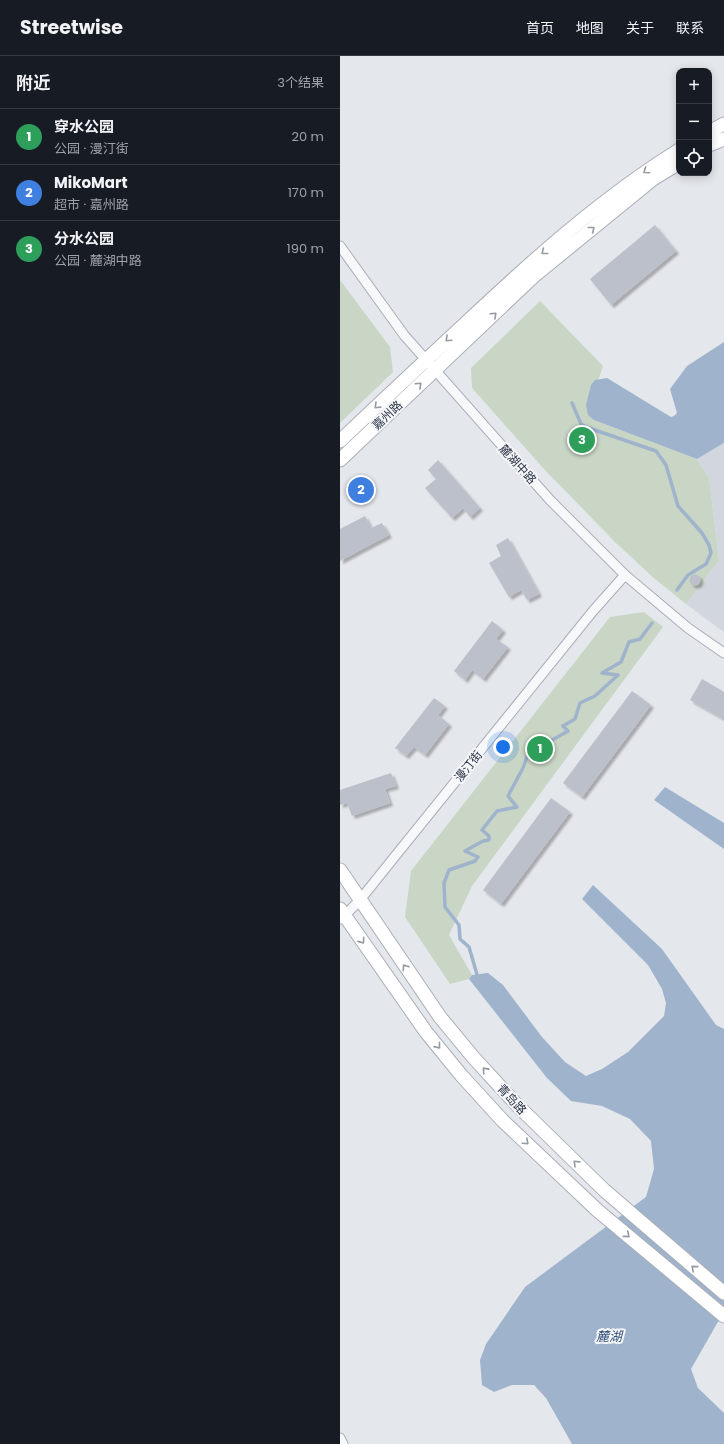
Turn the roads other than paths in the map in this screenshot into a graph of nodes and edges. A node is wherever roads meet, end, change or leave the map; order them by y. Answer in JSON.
{"nodes":[{"id":1,"x":724,"y":124,"type":"edge"},
{"id":2,"x":712,"y":130,"type":"edge"},
{"id":3,"x":724,"y":139,"type":"edge"},
{"id":4,"x":712,"y":144,"type":"edge"},
{"id":5,"x":676,"y":152,"type":"edge"},
{"id":6,"x":676,"y":165,"type":"edge"},
{"id":7,"x":340,"y":246,"type":"edge"},
{"id":8,"x":426,"y":360,"type":"junction"},
{"id":9,"x":435,"y":370,"type":"junction"},
{"id":10,"x":340,"y":441,"type":"edge"},
{"id":11,"x":340,"y":460,"type":"edge"},
{"id":12,"x":625,"y":575,"type":"junction"},
{"id":13,"x":724,"y":653,"type":"edge"},
{"id":14,"x":340,"y":870,"type":"edge"},
{"id":15,"x":360,"y":900,"type":"junction"},
{"id":16,"x":342,"y":915,"type":"edge"},
{"id":17,"x":724,"y":1293,"type":"edge"},
{"id":18,"x":724,"y":1316,"type":"edge"},
{"id":19,"x":340,"y":1438,"type":"edge"},
{"id":20,"x":344,"y":1444,"type":"edge"}],
"edges":[{"from":1,"to":2,"type":"main road"},
{"from":3,"to":4,"type":"main road"},
{"from":5,"to":8,"type":"main road","name":"嘉州路","one_way":true},
{"from":9,"to":6,"type":"main road","name":"嘉州路","one_way":true},
{"from":7,"to":8,"type":"street","name":"麓湖中路"},
{"from":8,"to":9,"type":"street","name":"麓湖中路"},
{"from":8,"to":10,"type":"main road","name":"嘉州路","one_way":true},
{"from":11,"to":9,"type":"main road","name":"嘉州路","one_way":true},
{"from":9,"to":12,"type":"street","name":"麓湖中路"},
{"from":12,"to":13,"type":"street","name":"麓湖中路"},
{"from":12,"to":15,"type":"street","name":"漫汀街"},
{"from":14,"to":15,"type":"main road","name":"青岛路"},
{"from":15,"to":16,"type":"street","name":"漫汀街"},
{"from":17,"to":15,"type":"main road","name":"青岛路","one_way":true},
{"from":16,"to":18,"type":"main road","name":"青岛路","one_way":true},
{"from":19,"to":20,"type":"street"}]}
